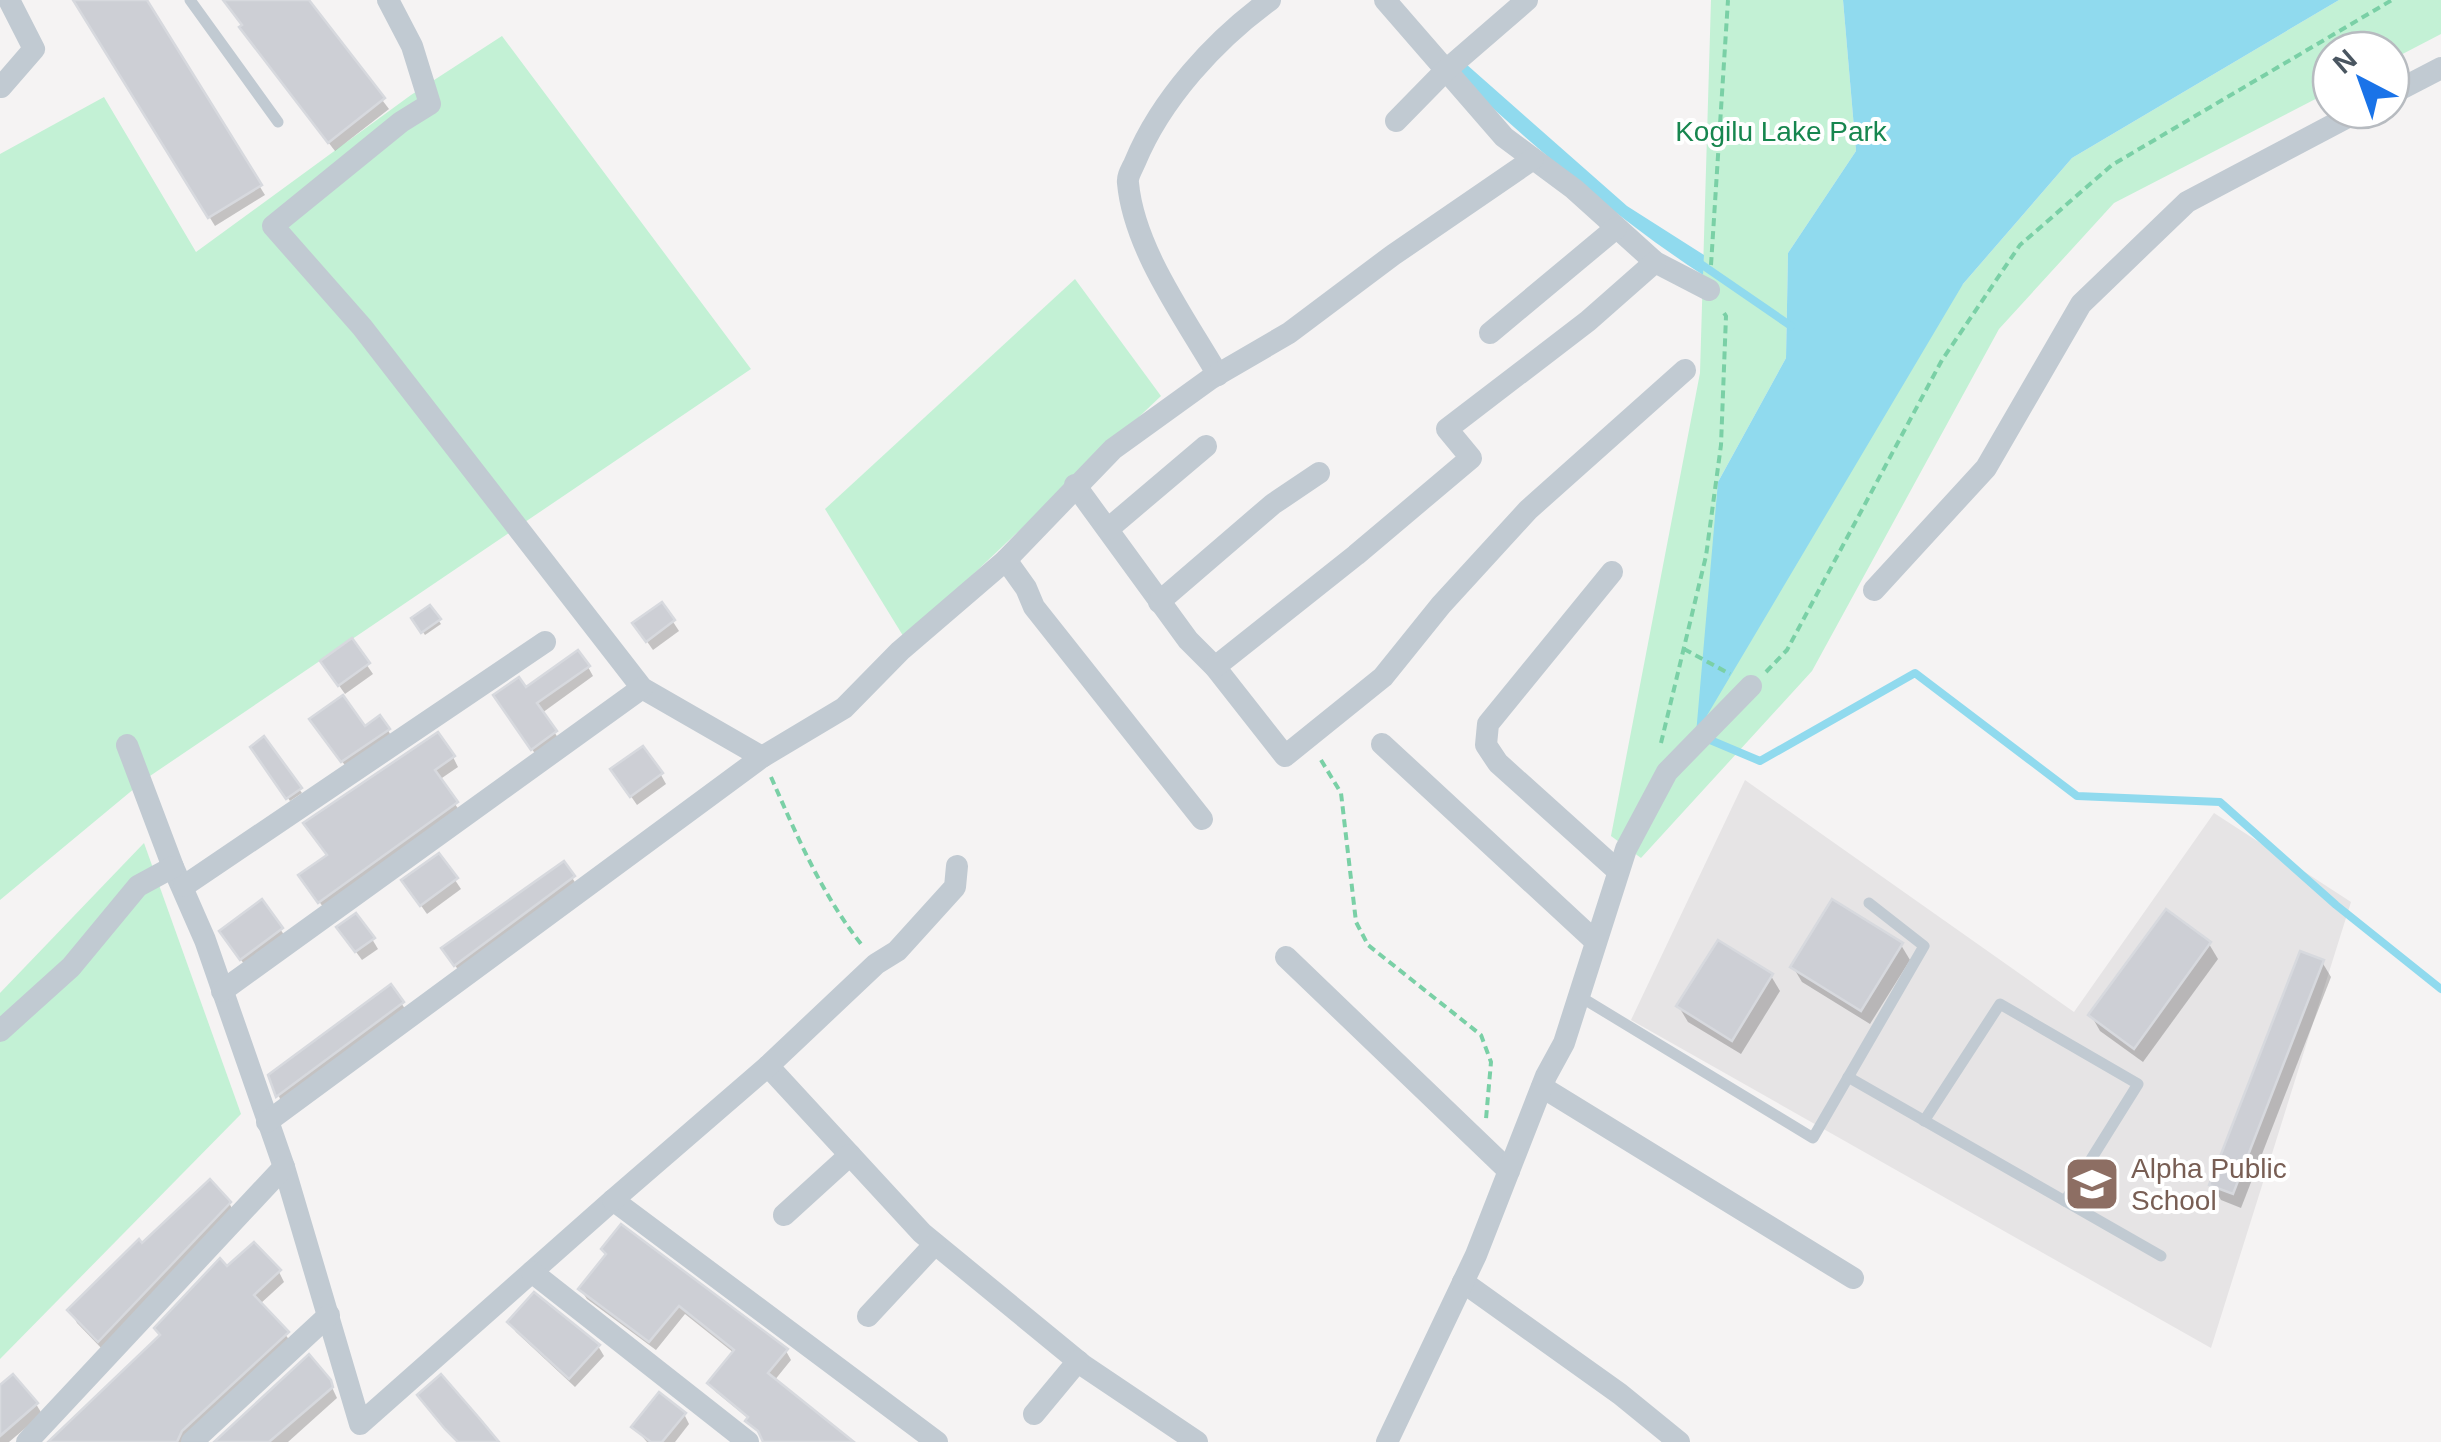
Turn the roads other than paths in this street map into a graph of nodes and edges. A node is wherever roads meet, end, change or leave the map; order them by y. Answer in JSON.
{"nodes":[{"id":1,"x":9,"y":0,"type":"edge"},
{"id":2,"x":190,"y":0,"type":"edge"},
{"id":3,"x":388,"y":0,"type":"edge"},
{"id":4,"x":1270,"y":0,"type":"edge"},
{"id":5,"x":1385,"y":0,"type":"edge"},
{"id":6,"x":1527,"y":0,"type":"edge"},
{"id":7,"x":2441,"y":68,"type":"edge"},
{"id":8,"x":1445,"y":71,"type":"junction"},
{"id":9,"x":2411,"y":84,"type":"edge"},
{"id":10,"x":1,"y":86,"type":"edge"},
{"id":11,"x":1396,"y":121,"type":"dead end"},
{"id":12,"x":278,"y":122,"type":"dead end"},
{"id":13,"x":2323,"y":130,"type":"edge"},
{"id":14,"x":1533,"y":158,"type":"junction"},
{"id":15,"x":1616,"y":228,"type":"junction"},
{"id":16,"x":1655,"y":262,"type":"junction"},
{"id":17,"x":1709,"y":290,"type":"road end"},
{"id":18,"x":1490,"y":333,"type":"dead end"},
{"id":19,"x":1685,"y":370,"type":"dead end"},
{"id":20,"x":1218,"y":375,"type":"junction"},
{"id":21,"x":1206,"y":446,"type":"dead end"},
{"id":22,"x":1320,"y":473,"type":"dead end"},
{"id":23,"x":1075,"y":485,"type":"junction"},
{"id":24,"x":1108,"y":529,"type":"junction"},
{"id":25,"x":1006,"y":560,"type":"junction"},
{"id":26,"x":1612,"y":572,"type":"dead end"},
{"id":27,"x":1874,"y":590,"type":"dead end"},
{"id":28,"x":1159,"y":602,"type":"junction"},
{"id":29,"x":545,"y":642,"type":"dead end"},
{"id":30,"x":1215,"y":667,"type":"junction"},
{"id":31,"x":1752,"y":686,"type":"road end"},
{"id":32,"x":642,"y":688,"type":"junction"},
{"id":33,"x":127,"y":744,"type":"dead end"},
{"id":34,"x":1382,"y":744,"type":"dead end"},
{"id":35,"x":762,"y":757,"type":"junction"},
{"id":36,"x":1202,"y":818,"type":"dead end"},
{"id":37,"x":957,"y":866,"type":"dead end"},
{"id":38,"x":1618,"y":871,"type":"junction"},
{"id":39,"x":178,"y":876,"type":"junction"},
{"id":40,"x":1869,"y":903,"type":"dead end"},
{"id":41,"x":1595,"y":942,"type":"junction"},
{"id":42,"x":1286,"y":958,"type":"dead end"},
{"id":43,"x":222,"y":991,"type":"junction"},
{"id":44,"x":1579,"y":996,"type":"junction"},
{"id":45,"x":0,"y":1031,"type":"edge"},
{"id":46,"x":768,"y":1066,"type":"junction"},
{"id":47,"x":1848,"y":1077,"type":"junction"},
{"id":48,"x":1542,"y":1087,"type":"junction"},
{"id":49,"x":1924,"y":1121,"type":"junction"},
{"id":50,"x":267,"y":1122,"type":"junction"},
{"id":51,"x":850,"y":1155,"type":"junction"},
{"id":52,"x":284,"y":1167,"type":"junction"},
{"id":53,"x":1509,"y":1171,"type":"junction"},
{"id":54,"x":613,"y":1200,"type":"junction"},
{"id":55,"x":2065,"y":1201,"type":"junction"},
{"id":56,"x":784,"y":1215,"type":"dead end"},
{"id":57,"x":935,"y":1244,"type":"junction"},
{"id":58,"x":2161,"y":1256,"type":"dead end"},
{"id":59,"x":532,"y":1272,"type":"junction"},
{"id":60,"x":1852,"y":1278,"type":"dead end"},
{"id":61,"x":1463,"y":1282,"type":"junction"},
{"id":62,"x":329,"y":1315,"type":"junction"},
{"id":63,"x":868,"y":1316,"type":"dead end"},
{"id":64,"x":1078,"y":1361,"type":"junction"},
{"id":65,"x":1034,"y":1414,"type":"dead end"},
{"id":66,"x":360,"y":1424,"type":"junction"},
{"id":67,"x":26,"y":1442,"type":"edge"},
{"id":68,"x":192,"y":1442,"type":"edge"},
{"id":69,"x":343,"y":1442,"type":"edge"},
{"id":70,"x":748,"y":1442,"type":"edge"},
{"id":71,"x":937,"y":1442,"type":"edge"},
{"id":72,"x":1197,"y":1442,"type":"edge"},
{"id":73,"x":1387,"y":1442,"type":"edge"},
{"id":74,"x":1680,"y":1442,"type":"edge"}],
"edges":[{"from":1,"to":10,"type":"street"},
{"from":2,"to":12,"type":"lane"},
{"from":3,"to":32,"type":"street"},
{"from":4,"to":20,"type":"street"},
{"from":5,"to":8,"type":"street"},
{"from":6,"to":8,"type":"street"},
{"from":7,"to":9,"type":"street"},
{"from":8,"to":11,"type":"street"},
{"from":8,"to":14,"type":"street"},
{"from":13,"to":27,"type":"street"},
{"from":14,"to":15,"type":"street"},
{"from":14,"to":20,"type":"street"},
{"from":15,"to":16,"type":"street"},
{"from":15,"to":18,"type":"street"},
{"from":16,"to":17,"type":"street"},
{"from":16,"to":30,"type":"street"},
{"from":19,"to":30,"type":"street"},
{"from":20,"to":23,"type":"street"},
{"from":21,"to":24,"type":"street"},
{"from":22,"to":28,"type":"street"},
{"from":23,"to":24,"type":"street"},
{"from":23,"to":25,"type":"street"},
{"from":24,"to":28,"type":"street"},
{"from":25,"to":35,"type":"street"},
{"from":25,"to":36,"type":"street"},
{"from":26,"to":38,"type":"street"},
{"from":28,"to":30,"type":"street"},
{"from":29,"to":39,"type":"street"},
{"from":31,"to":38,"type":"street"},
{"from":32,"to":35,"type":"street"},
{"from":32,"to":43,"type":"street"},
{"from":33,"to":39,"type":"street"},
{"from":34,"to":41,"type":"street"},
{"from":35,"to":50,"type":"street"},
{"from":37,"to":46,"type":"street"},
{"from":38,"to":41,"type":"street"},
{"from":39,"to":43,"type":"street"},
{"from":39,"to":45,"type":"street"},
{"from":40,"to":47,"type":"lane"},
{"from":41,"to":44,"type":"street"},
{"from":42,"to":53,"type":"street"},
{"from":43,"to":50,"type":"street"},
{"from":44,"to":47,"type":"lane"},
{"from":44,"to":48,"type":"street"},
{"from":46,"to":51,"type":"street"},
{"from":46,"to":54,"type":"street"},
{"from":47,"to":49,"type":"lane"},
{"from":48,"to":53,"type":"street"},
{"from":48,"to":60,"type":"street"},
{"from":49,"to":55,"type":"lane"},
{"from":49,"to":55,"type":"lane"},
{"from":50,"to":52,"type":"street"},
{"from":51,"to":56,"type":"street"},
{"from":51,"to":57,"type":"street"},
{"from":52,"to":62,"type":"street"},
{"from":52,"to":67,"type":"street"},
{"from":53,"to":61,"type":"street"},
{"from":54,"to":59,"type":"street"},
{"from":54,"to":71,"type":"street"},
{"from":55,"to":58,"type":"lane"},
{"from":57,"to":63,"type":"street"},
{"from":57,"to":64,"type":"street"},
{"from":59,"to":66,"type":"street"},
{"from":59,"to":70,"type":"street"},
{"from":61,"to":73,"type":"street"},
{"from":61,"to":74,"type":"street"},
{"from":62,"to":66,"type":"street"},
{"from":62,"to":68,"type":"street"},
{"from":64,"to":65,"type":"street"},
{"from":64,"to":72,"type":"street"},
{"from":66,"to":69,"type":"street"}]}
